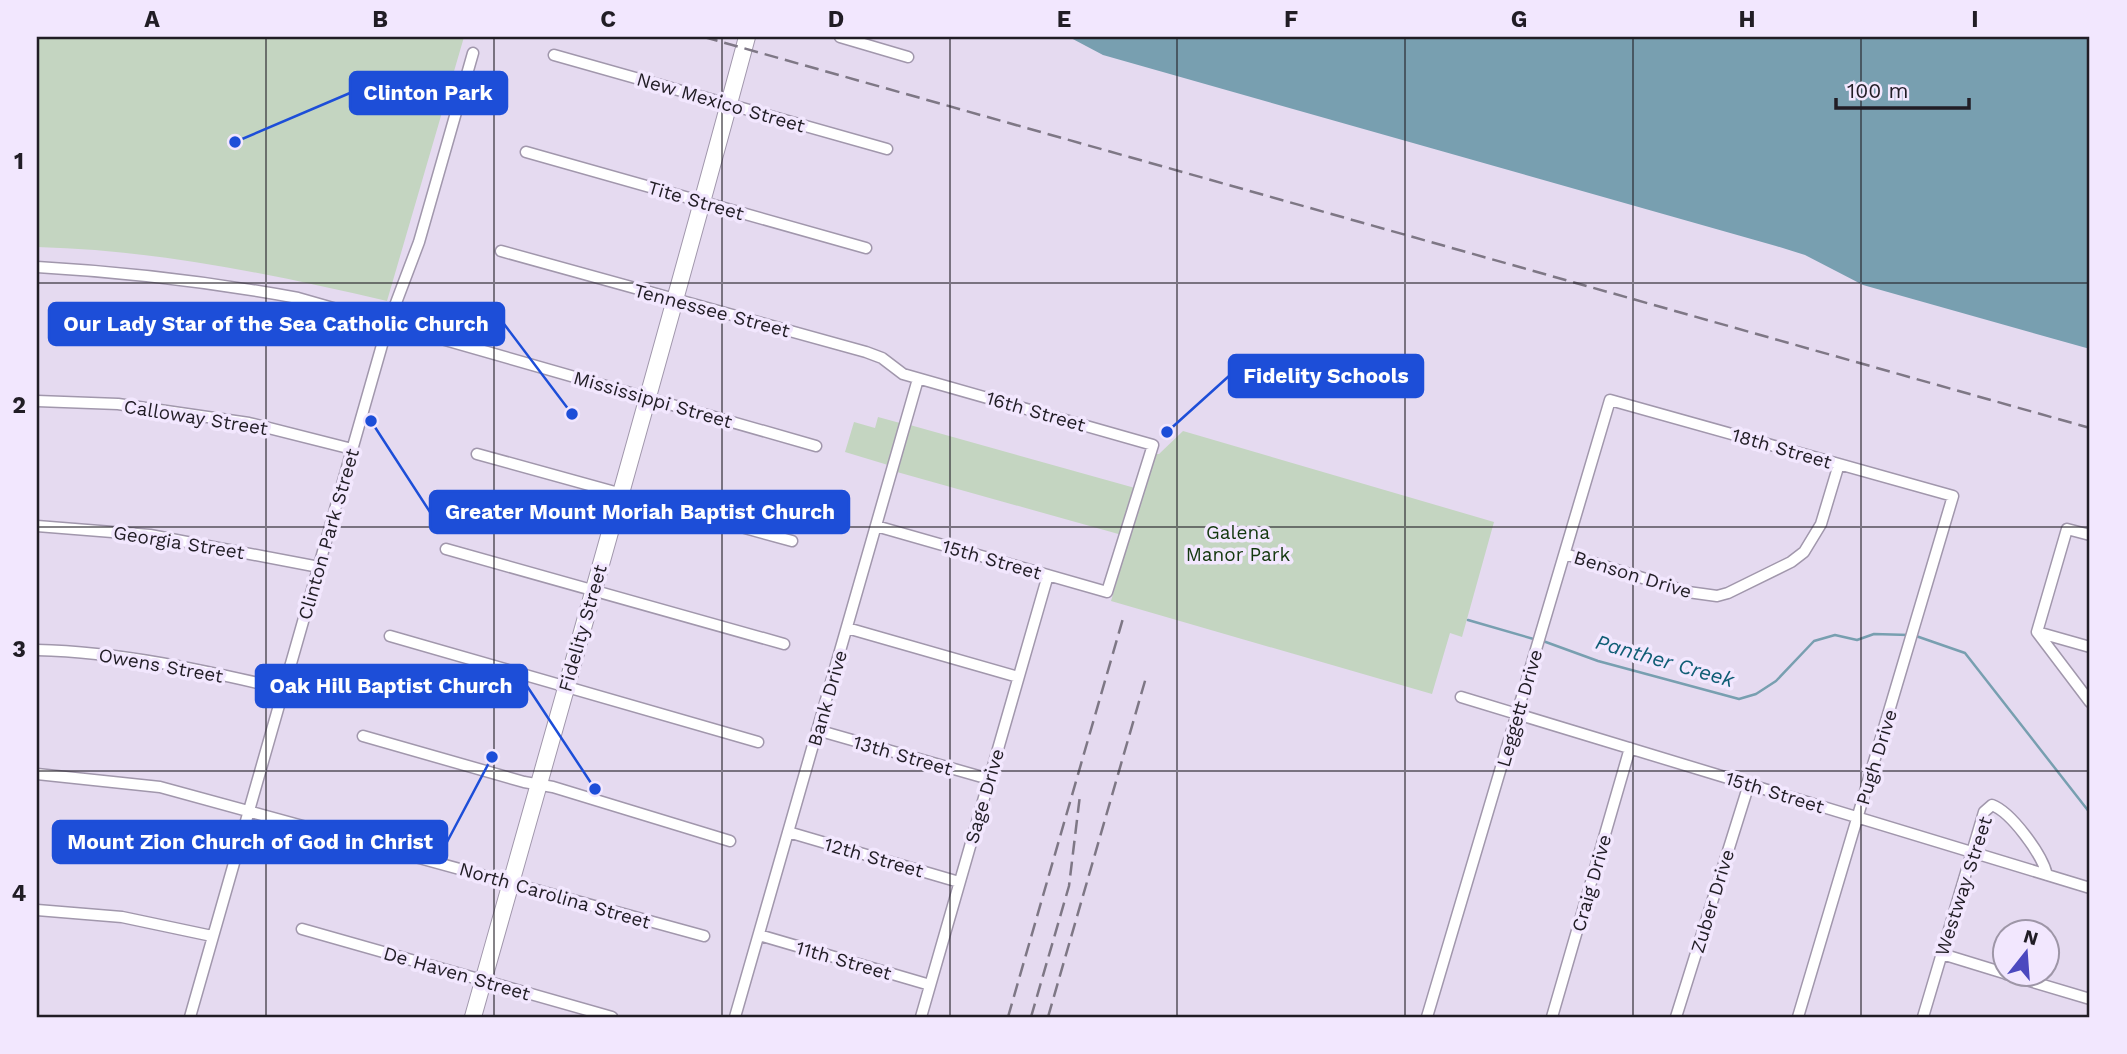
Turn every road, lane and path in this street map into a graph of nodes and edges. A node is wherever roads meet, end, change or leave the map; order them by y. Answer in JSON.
{"nodes":[{"id":1,"x":747,"y":37,"type":"edge"},
{"id":2,"x":840,"y":37,"type":"edge"},
{"id":3,"x":473,"y":54,"type":"dead end"},
{"id":4,"x":554,"y":55,"type":"dead end"},
{"id":5,"x":908,"y":57,"type":"dead end"},
{"id":6,"x":731,"y":105,"type":"junction"},
{"id":7,"x":887,"y":149,"type":"dead end"},
{"id":8,"x":526,"y":152,"type":"dead end"},
{"id":9,"x":703,"y":202,"type":"junction"},
{"id":10,"x":866,"y":248,"type":"dead end"},
{"id":11,"x":501,"y":251,"type":"dead end"},
{"id":12,"x":37,"y":267,"type":"edge"},
{"id":13,"x":673,"y":300,"type":"junction"},
{"id":14,"x":388,"y":324,"type":"junction"},
{"id":15,"x":918,"y":379,"type":"junction"},
{"id":16,"x":648,"y":397,"type":"junction"},
{"id":17,"x":1610,"y":400,"type":"joint"},
{"id":18,"x":37,"y":401,"type":"edge"},
{"id":19,"x":816,"y":446,"type":"dead end"},
{"id":20,"x":352,"y":449,"type":"junction"},
{"id":21,"x":477,"y":454,"type":"dead end"},
{"id":22,"x":1839,"y":464,"type":"junction"},
{"id":23,"x":619,"y":493,"type":"junction"},
{"id":24,"x":1953,"y":496,"type":"joint"},
{"id":25,"x":37,"y":526,"type":"edge"},
{"id":26,"x":876,"y":526,"type":"junction"},
{"id":27,"x":2090,"y":535,"type":"edge"},
{"id":28,"x":792,"y":541,"type":"dead end"},
{"id":29,"x":446,"y":550,"type":"dead end"},
{"id":30,"x":1565,"y":554,"type":"junction"},
{"id":31,"x":319,"y":567,"type":"junction"},
{"id":32,"x":1048,"y":575,"type":"junction"},
{"id":33,"x":593,"y":591,"type":"junction"},
{"id":34,"x":1107,"y":592,"type":"joint"},
{"id":35,"x":847,"y":628,"type":"junction"},
{"id":36,"x":2037,"y":632,"type":"junction"},
{"id":37,"x":390,"y":636,"type":"dead end"},
{"id":38,"x":784,"y":644,"type":"dead end"},
{"id":39,"x":2090,"y":647,"type":"edge"},
{"id":40,"x":37,"y":650,"type":"edge"},
{"id":41,"x":1018,"y":677,"type":"junction"},
{"id":42,"x":565,"y":688,"type":"junction"},
{"id":43,"x":284,"y":690,"type":"junction"},
{"id":44,"x":1461,"y":697,"type":"dead end"},
{"id":45,"x":2090,"y":702,"type":"edge"},
{"id":46,"x":1517,"y":714,"type":"junction"},
{"id":47,"x":817,"y":730,"type":"junction"},
{"id":48,"x":363,"y":736,"type":"dead end"},
{"id":49,"x":758,"y":742,"type":"dead end"},
{"id":50,"x":1630,"y":748,"type":"junction"},
{"id":51,"x":37,"y":774,"type":"edge"},
{"id":52,"x":989,"y":779,"type":"junction"},
{"id":53,"x":1749,"y":784,"type":"junction"},
{"id":54,"x":539,"y":785,"type":"junction"},
{"id":55,"x":248,"y":810,"type":"junction"},
{"id":56,"x":1858,"y":817,"type":"junction"},
{"id":57,"x":788,"y":832,"type":"junction"},
{"id":58,"x":730,"y":841,"type":"dead end"},
{"id":59,"x":1972,"y":852,"type":"junction"},
{"id":60,"x":2047,"y":875,"type":"junction"},
{"id":61,"x":959,"y":882,"type":"junction"},
{"id":62,"x":510,"y":883,"type":"junction"},
{"id":63,"x":2090,"y":888,"type":"edge"},
{"id":64,"x":37,"y":910,"type":"edge"},
{"id":65,"x":302,"y":929,"type":"dead end"},
{"id":66,"x":759,"y":935,"type":"junction"},
{"id":67,"x":212,"y":936,"type":"junction"},
{"id":68,"x":704,"y":936,"type":"dead end"},
{"id":69,"x":1942,"y":954,"type":"junction"},
{"id":70,"x":1990,"y":968,"type":"edge"},
{"id":71,"x":484,"y":981,"type":"junction"},
{"id":72,"x":930,"y":985,"type":"junction"},
{"id":73,"x":2054,"y":988,"type":"edge"},
{"id":74,"x":2090,"y":999,"type":"edge"},
{"id":75,"x":190,"y":1017,"type":"edge"},
{"id":76,"x":473,"y":1017,"type":"edge"},
{"id":77,"x":612,"y":1017,"type":"edge"},
{"id":78,"x":735,"y":1017,"type":"edge"},
{"id":79,"x":921,"y":1017,"type":"edge"},
{"id":80,"x":1427,"y":1017,"type":"edge"},
{"id":81,"x":1552,"y":1017,"type":"edge"},
{"id":82,"x":1676,"y":1017,"type":"edge"},
{"id":83,"x":1798,"y":1017,"type":"edge"},
{"id":84,"x":1923,"y":1017,"type":"edge"}],
"edges":[{"from":1,"to":6,"type":"main road","name":"Fidelity Street"},
{"from":2,"to":5,"type":"street"},
{"from":3,"to":14,"type":"street","name":"Clinton Park Street"},
{"from":4,"to":6,"type":"street","name":"New Mexico Street"},
{"from":6,"to":7,"type":"street","name":"New Mexico Street"},
{"from":6,"to":9,"type":"main road","name":"Fidelity Street"},
{"from":8,"to":9,"type":"street","name":"Tite Street"},
{"from":9,"to":10,"type":"street","name":"Tite Street"},
{"from":9,"to":13,"type":"main road","name":"Fidelity Street"},
{"from":11,"to":13,"type":"street","name":"Tennessee Street"},
{"from":12,"to":14,"type":"street","name":"Mississippi Street"},
{"from":13,"to":15,"type":"street","name":"Tennessee Street"},
{"from":13,"to":16,"type":"main road","name":"Fidelity Street"},
{"from":14,"to":16,"type":"street","name":"Mississippi Street"},
{"from":14,"to":20,"type":"street","name":"Clinton Park Street"},
{"from":15,"to":26,"type":"street","name":"Bank Drive"},
{"from":15,"to":34,"type":"street","name":"16th Street"},
{"from":16,"to":19,"type":"street","name":"Mississippi Street"},
{"from":16,"to":23,"type":"main road","name":"Fidelity Street"},
{"from":17,"to":22,"type":"street","name":"18th Street"},
{"from":17,"to":30,"type":"street","name":"Leggett Drive"},
{"from":18,"to":20,"type":"street","name":"Calloway Street"},
{"from":20,"to":31,"type":"street","name":"Clinton Park Street"},
{"from":21,"to":23,"type":"street"},
{"from":22,"to":24,"type":"street","name":"18th Street"},
{"from":22,"to":30,"type":"street","name":"Benson Drive"},
{"from":23,"to":28,"type":"street"},
{"from":23,"to":33,"type":"main road","name":"Fidelity Street"},
{"from":24,"to":56,"type":"street","name":"Pugh Drive"},
{"from":25,"to":31,"type":"street","name":"Georgia Street"},
{"from":26,"to":32,"type":"street","name":"15th Street"},
{"from":26,"to":35,"type":"street","name":"Bank Drive"},
{"from":27,"to":36,"type":"street"},
{"from":29,"to":33,"type":"street"},
{"from":30,"to":46,"type":"street","name":"Leggett Drive"},
{"from":31,"to":43,"type":"street","name":"Clinton Park Street"},
{"from":32,"to":34,"type":"street","name":"15th Street"},
{"from":32,"to":41,"type":"street","name":"Sage Drive"},
{"from":33,"to":38,"type":"street"},
{"from":33,"to":42,"type":"main road","name":"Fidelity Street"},
{"from":35,"to":41,"type":"street"},
{"from":35,"to":47,"type":"street","name":"Bank Drive"},
{"from":36,"to":39,"type":"street"},
{"from":36,"to":45,"type":"street"},
{"from":37,"to":42,"type":"street"},
{"from":40,"to":43,"type":"street","name":"Owens Street"},
{"from":41,"to":52,"type":"street","name":"Sage Drive"},
{"from":42,"to":49,"type":"street"},
{"from":42,"to":54,"type":"main road","name":"Fidelity Street"},
{"from":43,"to":55,"type":"street","name":"Clinton Park Street"},
{"from":44,"to":46,"type":"street","name":"15th Street"},
{"from":46,"to":50,"type":"street","name":"15th Street"},
{"from":46,"to":80,"type":"street","name":"Leggett Drive"},
{"from":47,"to":52,"type":"street","name":"13th Street"},
{"from":47,"to":57,"type":"street","name":"Bank Drive"},
{"from":48,"to":54,"type":"street"},
{"from":50,"to":53,"type":"street","name":"15th Street"},
{"from":50,"to":81,"type":"street","name":"Craig Drive"},
{"from":51,"to":55,"type":"street","name":"North Carolina Street"},
{"from":52,"to":61,"type":"street","name":"Sage Drive"},
{"from":53,"to":56,"type":"street","name":"15th Street"},
{"from":53,"to":82,"type":"street","name":"Zuber Drive"},
{"from":54,"to":58,"type":"street"},
{"from":54,"to":62,"type":"main road","name":"Fidelity Street"},
{"from":55,"to":62,"type":"street","name":"North Carolina Street"},
{"from":55,"to":67,"type":"street","name":"Clinton Park Street"},
{"from":56,"to":59,"type":"street","name":"15th Street"},
{"from":56,"to":83,"type":"street","name":"Pugh Drive"},
{"from":57,"to":61,"type":"street","name":"12th Street"},
{"from":57,"to":66,"type":"street","name":"Bank Drive"},
{"from":59,"to":60,"type":"street","name":"15th Street"},
{"from":59,"to":60,"type":"street","name":"Westway Street"},
{"from":59,"to":69,"type":"street","name":"Westway Street"},
{"from":60,"to":63,"type":"street","name":"15th Street"},
{"from":61,"to":72,"type":"street","name":"Sage Drive"},
{"from":62,"to":68,"type":"street","name":"North Carolina Street"},
{"from":62,"to":71,"type":"main road","name":"Fidelity Street"},
{"from":64,"to":67,"type":"street"},
{"from":65,"to":71,"type":"street","name":"De Haven Street"},
{"from":66,"to":72,"type":"street","name":"11th Street"},
{"from":66,"to":78,"type":"street","name":"Bank Drive"},
{"from":67,"to":75,"type":"street","name":"Clinton Park Street"},
{"from":69,"to":70,"type":"street"},
{"from":69,"to":84,"type":"street","name":"Westway Street"},
{"from":71,"to":76,"type":"main road","name":"Fidelity Street"},
{"from":71,"to":77,"type":"street","name":"De Haven Street"},
{"from":72,"to":79,"type":"street","name":"Sage Drive"},
{"from":73,"to":74,"type":"street"}]}
